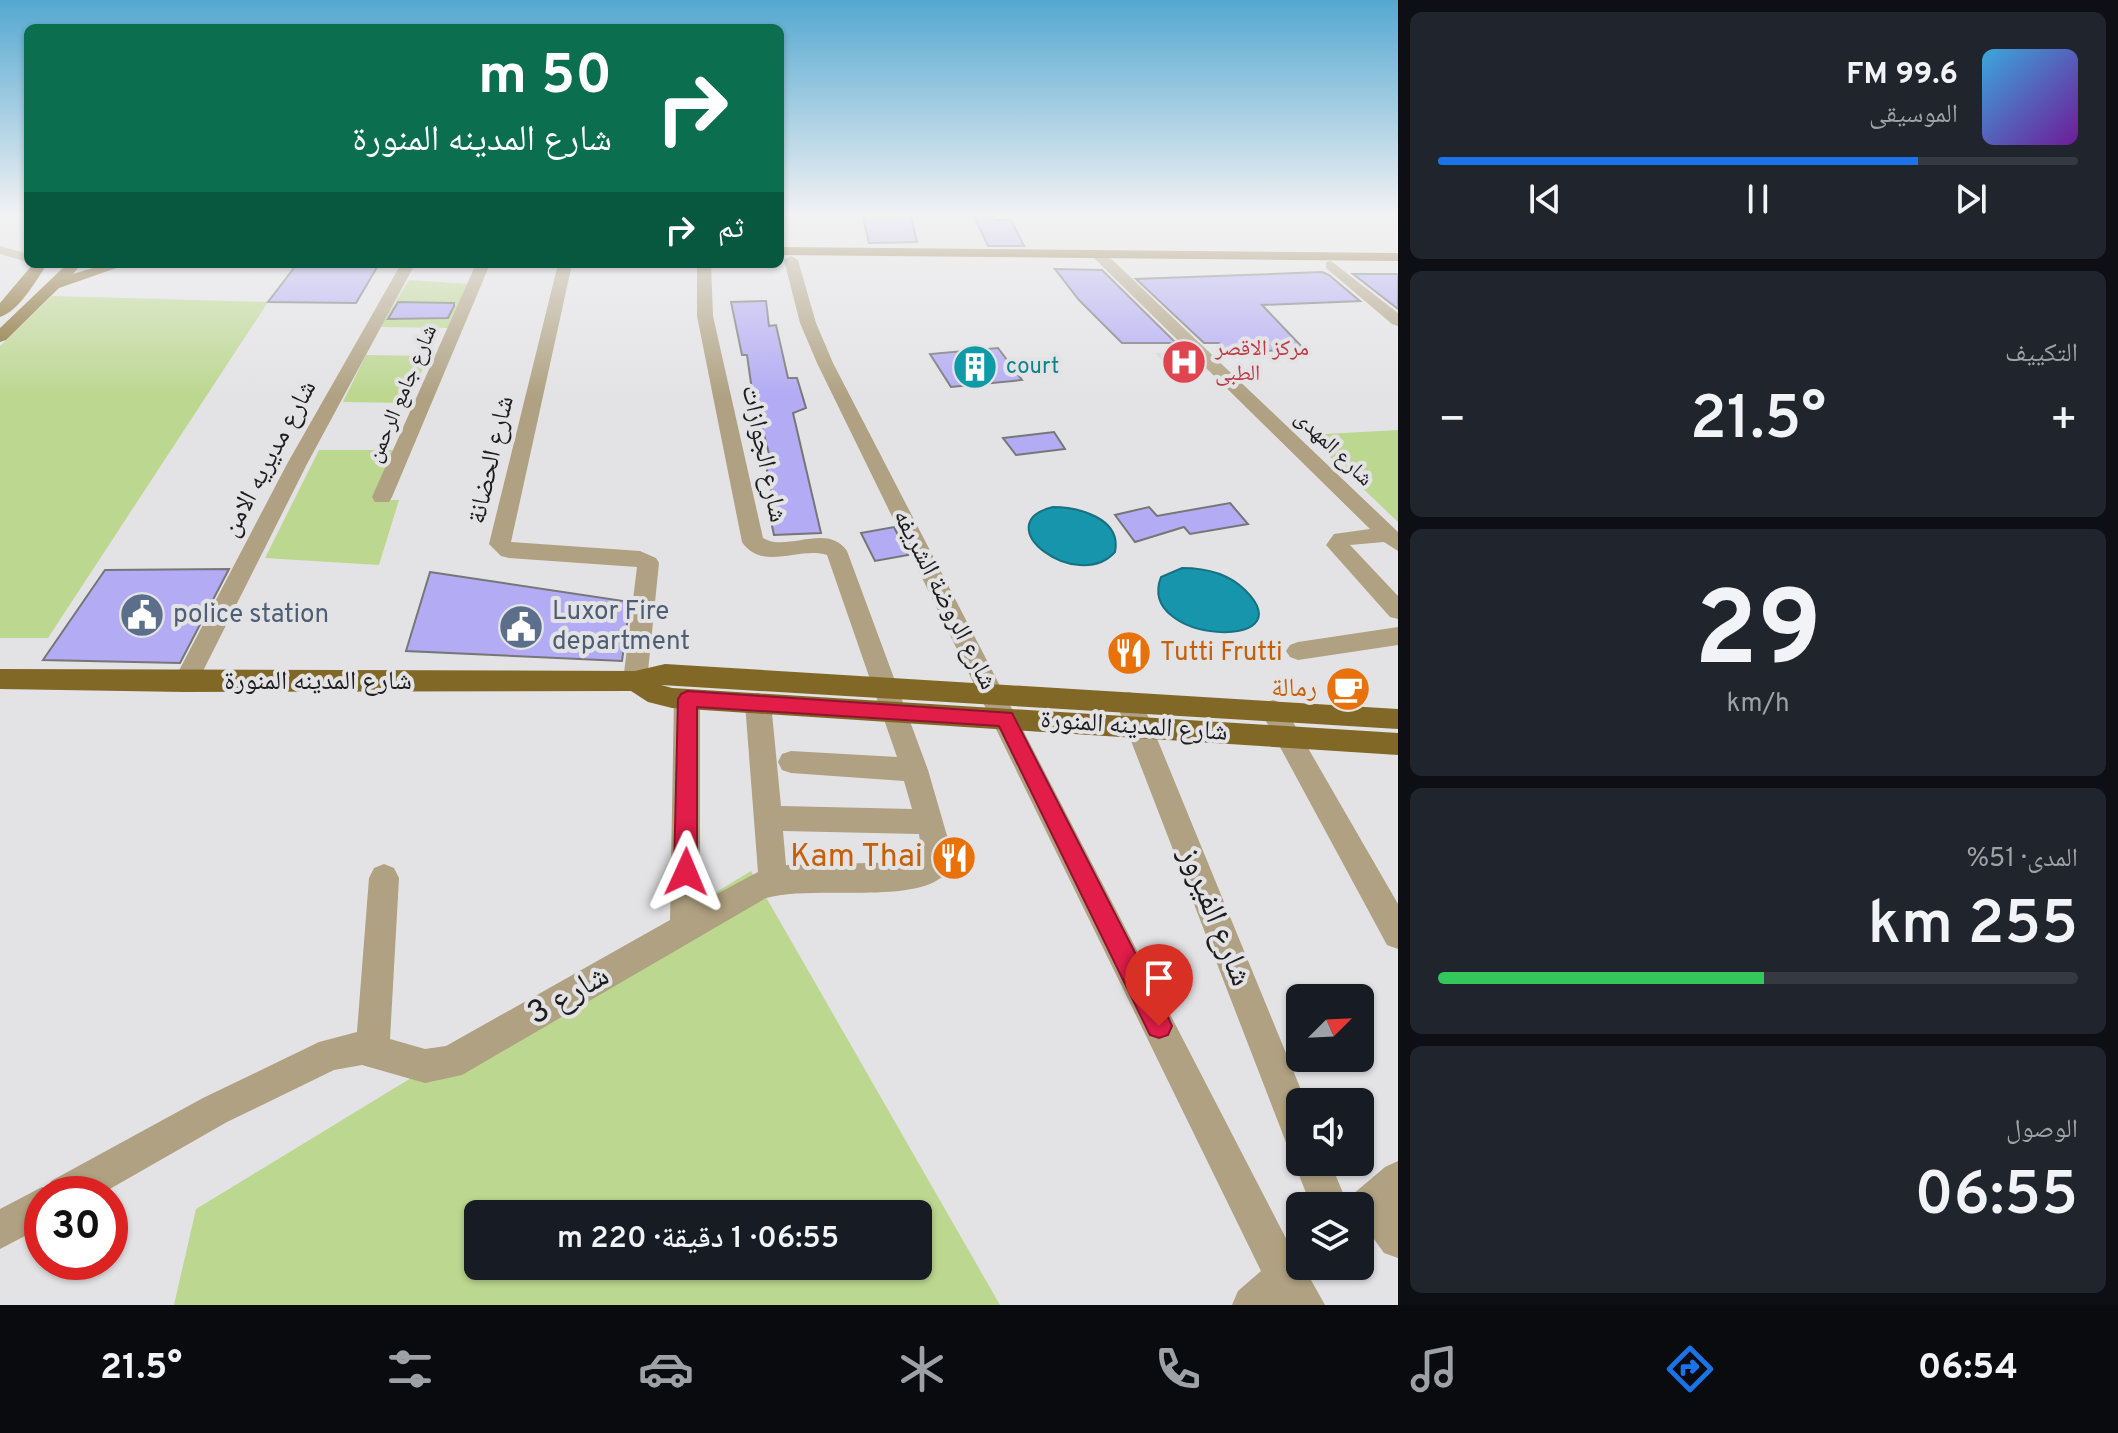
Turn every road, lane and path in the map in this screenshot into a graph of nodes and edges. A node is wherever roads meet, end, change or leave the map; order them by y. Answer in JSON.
{"nodes":[{"id":1,"x":27,"y":275,"type":"edge"},
{"id":2,"x":66,"y":275,"type":"edge"},
{"id":3,"x":85,"y":275,"type":"edge"},
{"id":4,"x":402,"y":275,"type":"edge"},
{"id":5,"x":478,"y":275,"type":"edge"},
{"id":6,"x":562,"y":275,"type":"edge"},
{"id":7,"x":704,"y":275,"type":"edge"},
{"id":8,"x":791,"y":275,"type":"edge"},
{"id":9,"x":1120,"y":275,"type":"edge"},
{"id":10,"x":1343,"y":275,"type":"edge"},
{"id":11,"x":54,"y":285,"type":"junction"},
{"id":12,"x":0,"y":312,"type":"edge"},
{"id":13,"x":1398,"y":321,"type":"edge"},
{"id":14,"x":0,"y":337,"type":"edge"},
{"id":15,"x":382,"y":497,"type":"dead end"},
{"id":16,"x":1393,"y":539,"type":"edge"},
{"id":17,"x":1398,"y":611,"type":"edge"},
{"id":18,"x":1398,"y":636,"type":"edge"},
{"id":19,"x":1298,"y":651,"type":"dead end"},
{"id":20,"x":0,"y":679,"type":"edge"},
{"id":21,"x":635,"y":681,"type":"junction"},
{"id":22,"x":185,"y":682,"type":"junction"},
{"id":23,"x":992,"y":694,"type":"junction"},
{"id":24,"x":687,"y":699,"type":"junction"},
{"id":25,"x":888,"y":700,"type":"junction"},
{"id":26,"x":758,"y":703,"type":"junction"},
{"id":27,"x":1273,"y":710,"type":"junction"},
{"id":28,"x":1134,"y":715,"type":"junction"},
{"id":29,"x":1005,"y":719,"type":"junction"},
{"id":30,"x":1398,"y":719,"type":"edge"},
{"id":31,"x":1288,"y":737,"type":"junction"},
{"id":32,"x":1398,"y":744,"type":"edge"},
{"id":33,"x":791,"y":762,"type":"dead end"},
{"id":34,"x":915,"y":770,"type":"junction"},
{"id":35,"x":768,"y":818,"type":"junction"},
{"id":36,"x":929,"y":822,"type":"junction"},
{"id":37,"x":384,"y":878,"type":"dead end"},
{"id":38,"x":773,"y":880,"type":"junction"},
{"id":39,"x":685,"y":930,"type":"junction"},
{"id":40,"x":1398,"y":934,"type":"edge"},
{"id":41,"x":373,"y":1050,"type":"junction"},
{"id":42,"x":1286,"y":1097,"type":"edge"},
{"id":43,"x":96,"y":1176,"type":"edge"},
{"id":44,"x":1376,"y":1199,"type":"edge"},
{"id":45,"x":24,"y":1216,"type":"edge"},
{"id":46,"x":0,"y":1230,"type":"edge"},
{"id":47,"x":1398,"y":1239,"type":"edge"},
{"id":48,"x":1297,"y":1282,"type":"edge"},
{"id":49,"x":1252,"y":1305,"type":"edge"}],
"edges":[{"from":1,"to":12,"type":"main road"},
{"from":2,"to":11,"type":"main road"},
{"from":3,"to":11,"type":"main road"},
{"from":4,"to":22,"type":"street","name":"شارع مديريه الامن"},
{"from":5,"to":15,"type":"street","name":"شارع جامع الرحمن"},
{"from":6,"to":21,"type":"street","name":"شارع الحضانة"},
{"from":7,"to":25,"type":"street","name":"شارع الجوازات"},
{"from":8,"to":23,"type":"street","name":"شارع الروضة الشريفه"},
{"from":9,"to":16,"type":"street","name":"شارع المهدى"},
{"from":10,"to":13,"type":"street"},
{"from":11,"to":14,"type":"main road"},
{"from":16,"to":17,"type":"street"},
{"from":18,"to":19,"type":"street"},
{"from":20,"to":22,"type":"main road","name":"شارع المدينه المنورة"},
{"from":21,"to":22,"type":"main road","name":"شارع المدينه المنورة"},
{"from":21,"to":24,"type":"main road","name":"شارع المدينه المنورة"},
{"from":21,"to":25,"type":"main road","name":"شارع المدينه المنورة"},
{"from":23,"to":25,"type":"main road","name":"شارع المدينه المنورة"},
{"from":23,"to":28,"type":"main road","name":"شارع المدينه المنورة"},
{"from":23,"to":29,"type":"street","name":"شارع الروضة الشريفه"},
{"from":24,"to":26,"type":"main road","name":"شارع المدينه المنورة"},
{"from":24,"to":39,"type":"street"},
{"from":25,"to":26,"type":"main road","name":"شارع المدينه المنورة"},
{"from":25,"to":29,"type":"main road","name":"شارع المدينه المنورة"},
{"from":25,"to":34,"type":"street","name":"شارع 3"},
{"from":26,"to":35,"type":"street"},
{"from":27,"to":28,"type":"main road","name":"شارع المدينه المنورة"},
{"from":27,"to":30,"type":"main road","name":"شارع المدينه المنورة"},
{"from":27,"to":31,"type":"street"},
{"from":28,"to":29,"type":"main road","name":"شارع المدينه المنورة"},
{"from":28,"to":31,"type":"main road","name":"شارع المدينه المنورة"},
{"from":28,"to":42,"type":"street","name":"شارع الفيروز"},
{"from":29,"to":48,"type":"street","name":"شارع الروضة الشريفه"},
{"from":31,"to":32,"type":"main road","name":"شارع المدينه المنورة"},
{"from":31,"to":40,"type":"street"},
{"from":33,"to":34,"type":"street"},
{"from":34,"to":36,"type":"street","name":"شارع 3"},
{"from":35,"to":36,"type":"street"},
{"from":35,"to":38,"type":"street"},
{"from":36,"to":38,"type":"street","name":"شارع 3"},
{"from":37,"to":41,"type":"street"},
{"from":38,"to":39,"type":"street","name":"شارع 3"},
{"from":39,"to":41,"type":"street","name":"شارع 3"},
{"from":41,"to":43,"type":"street","name":"شارع 3"},
{"from":44,"to":47,"type":"street"},
{"from":45,"to":46,"type":"street"},
{"from":48,"to":49,"type":"street"}]}
